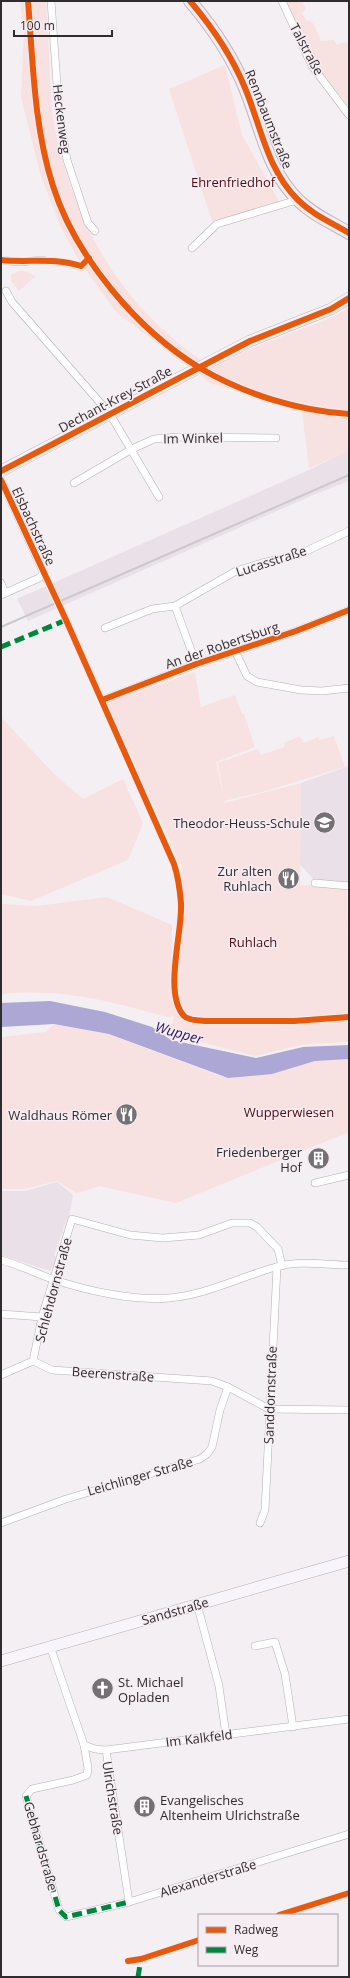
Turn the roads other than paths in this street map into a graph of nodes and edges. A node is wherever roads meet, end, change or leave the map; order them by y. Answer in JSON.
{"nodes":[{"id":1,"x":51,"y":1,"type":"edge"},
{"id":2,"x":190,"y":1,"type":"edge"},
{"id":3,"x":282,"y":1,"type":"edge"},
{"id":4,"x":349,"y":115,"type":"edge"},
{"id":5,"x":297,"y":200,"type":"junction"},
{"id":6,"x":347,"y":230,"type":"edge"},
{"id":7,"x":95,"y":231,"type":"dead end"},
{"id":8,"x":192,"y":248,"type":"dead end"},
{"id":9,"x":1,"y":260,"type":"edge"},
{"id":10,"x":43,"y":260,"type":"dead end"},
{"id":11,"x":6,"y":292,"type":"dead end"},
{"id":12,"x":349,"y":298,"type":"edge"},
{"id":13,"x":110,"y":414,"type":"junction"},
{"id":14,"x":276,"y":438,"type":"dead end"},
{"id":15,"x":131,"y":450,"type":"junction"},
{"id":16,"x":1,"y":471,"type":"edge"},
{"id":17,"x":1,"y":480,"type":"edge"},
{"id":18,"x":74,"y":483,"type":"dead end"},
{"id":19,"x":159,"y":497,"type":"dead end"},
{"id":20,"x":349,"y":531,"type":"edge"},
{"id":21,"x":1,"y":583,"type":"edge"},
{"id":22,"x":3,"y":594,"type":"edge"},
{"id":23,"x":175,"y":606,"type":"junction"},
{"id":24,"x":349,"y":610,"type":"edge"},
{"id":25,"x":105,"y":628,"type":"dead end"},
{"id":26,"x":234,"y":651,"type":"junction"},
{"id":27,"x":196,"y":664,"type":"junction"},
{"id":28,"x":349,"y":688,"type":"edge"},
{"id":29,"x":102,"y":700,"type":"dead end"},
{"id":30,"x":315,"y":883,"type":"dead end"},
{"id":31,"x":349,"y":886,"type":"edge"},
{"id":32,"x":349,"y":1175,"type":"edge"},
{"id":33,"x":315,"y":1183,"type":"dead end"},
{"id":34,"x":1,"y":1260,"type":"edge"},
{"id":35,"x":279,"y":1266,"type":"junction"},
{"id":36,"x":349,"y":1266,"type":"edge"},
{"id":37,"x":55,"y":1280,"type":"junction"},
{"id":38,"x":1,"y":1314,"type":"edge"},
{"id":39,"x":42,"y":1317,"type":"junction"},
{"id":40,"x":33,"y":1361,"type":"junction"},
{"id":41,"x":1,"y":1375,"type":"edge"},
{"id":42,"x":228,"y":1387,"type":"junction"},
{"id":43,"x":269,"y":1409,"type":"junction"},
{"id":44,"x":349,"y":1410,"type":"edge"},
{"id":45,"x":1,"y":1522,"type":"edge"},
{"id":46,"x":260,"y":1523,"type":"dead end"},
{"id":47,"x":349,"y":1562,"type":"edge"},
{"id":48,"x":196,"y":1604,"type":"junction"},
{"id":49,"x":50,"y":1646,"type":"junction"},
{"id":50,"x":255,"y":1646,"type":"dead end"},
{"id":51,"x":1,"y":1661,"type":"edge"},
{"id":52,"x":349,"y":1719,"type":"edge"},
{"id":53,"x":292,"y":1727,"type":"junction"},
{"id":54,"x":226,"y":1734,"type":"junction"},
{"id":55,"x":84,"y":1745,"type":"junction"},
{"id":56,"x":106,"y":1750,"type":"junction"},
{"id":57,"x":349,"y":1834,"type":"edge"},
{"id":58,"x":129,"y":1902,"type":"junction"},
{"id":59,"x":66,"y":1917,"type":"joint"}],
"edges":[{"from":1,"to":7,"type":"street","name":"Heckenweg"},
{"from":2,"to":5,"type":"main road","name":"Rennbaumstraße"},
{"from":3,"to":4,"type":"street","name":"Talstraße"},
{"from":5,"to":6,"type":"main road","name":"Rennbaumstraße"},
{"from":5,"to":8,"type":"street"},
{"from":9,"to":10,"type":"street"},
{"from":11,"to":13,"type":"street"},
{"from":12,"to":13,"type":"street","name":"Dechant-Krey-Straße"},
{"from":13,"to":15,"type":"street"},
{"from":13,"to":16,"type":"street","name":"Dechant-Krey-Straße"},
{"from":14,"to":15,"type":"street","name":"Im Winkel"},
{"from":15,"to":18,"type":"street","name":"Im Winkel"},
{"from":15,"to":19,"type":"street"},
{"from":17,"to":22,"type":"street","name":"Elsbachstraße"},
{"from":20,"to":23,"type":"street","name":"Lucasstraße"},
{"from":21,"to":22,"type":"street"},
{"from":23,"to":25,"type":"street","name":"Lucasstraße"},
{"from":23,"to":27,"type":"street"},
{"from":24,"to":26,"type":"street","name":"An der Robertsburg"},
{"from":26,"to":27,"type":"street","name":"An der Robertsburg"},
{"from":26,"to":28,"type":"street"},
{"from":27,"to":29,"type":"street","name":"An der Robertsburg"},
{"from":30,"to":31,"type":"street"},
{"from":32,"to":33,"type":"street"},
{"from":34,"to":37,"type":"street"},
{"from":35,"to":36,"type":"street"},
{"from":35,"to":37,"type":"street"},
{"from":35,"to":37,"type":"street","name":"Schlehdornstraße"},
{"from":35,"to":43,"type":"street","name":"Sanddornstraße"},
{"from":37,"to":39,"type":"street","name":"Schlehdornstraße"},
{"from":38,"to":39,"type":"street"},
{"from":39,"to":40,"type":"street","name":"Schlehdornstraße"},
{"from":40,"to":41,"type":"street"},
{"from":40,"to":42,"type":"street","name":"Beerenstraße"},
{"from":42,"to":43,"type":"street"},
{"from":42,"to":45,"type":"street","name":"Leichlinger Straße"},
{"from":43,"to":44,"type":"street"},
{"from":43,"to":46,"type":"street","name":"Sanddornstraße"},
{"from":47,"to":48,"type":"street","name":"Sandstraße"},
{"from":48,"to":49,"type":"street","name":"Sandstraße"},
{"from":48,"to":54,"type":"street"},
{"from":49,"to":51,"type":"street","name":"Sandstraße"},
{"from":49,"to":55,"type":"street"},
{"from":50,"to":53,"type":"street"},
{"from":52,"to":53,"type":"street","name":"Im Kalkfeld"},
{"from":53,"to":54,"type":"street","name":"Im Kalkfeld"},
{"from":54,"to":56,"type":"street","name":"Im Kalkfeld"},
{"from":55,"to":56,"type":"street","name":"Ulrichstraße"},
{"from":55,"to":59,"type":"street","name":"Gebhardstraße"},
{"from":56,"to":58,"type":"street","name":"Ulrichstraße"},
{"from":57,"to":58,"type":"street","name":"Alexanderstraße"},
{"from":58,"to":59,"type":"street","name":"Alexanderstraße"}]}
